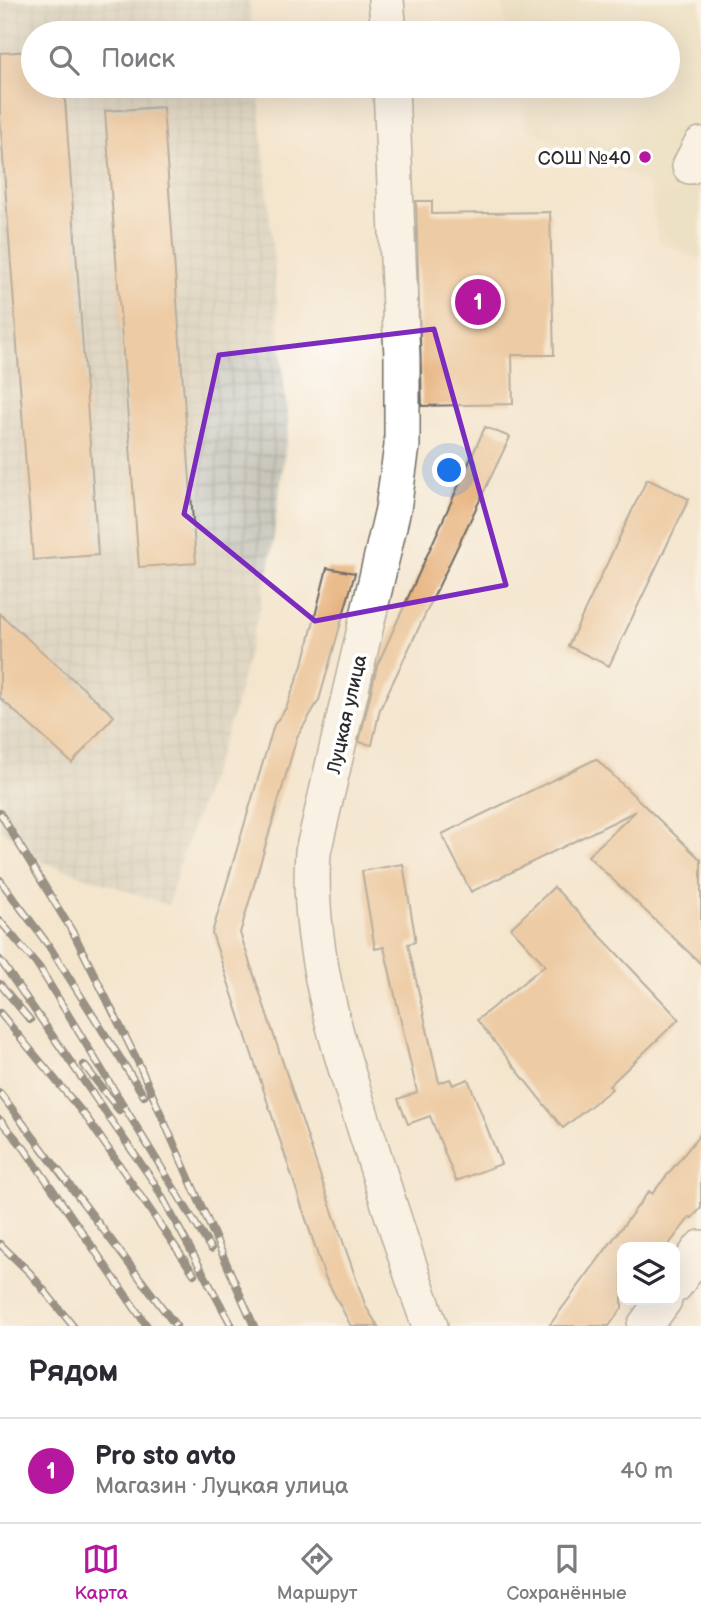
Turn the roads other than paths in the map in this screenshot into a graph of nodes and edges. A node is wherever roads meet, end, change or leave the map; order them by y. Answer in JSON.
{"nodes":[{"id":1,"x":386,"y":0,"type":"edge"},
{"id":2,"x":387,"y":21,"type":"edge"},
{"id":3,"x":391,"y":98,"type":"edge"},
{"id":4,"x":701,"y":1248,"type":"edge"},
{"id":5,"x":680,"y":1278,"type":"edge"},
{"id":6,"x":660,"y":1305,"type":"edge"},
{"id":7,"x":430,"y":1326,"type":"edge"},
{"id":8,"x":645,"y":1326,"type":"edge"}],
"edges":[{"from":1,"to":2,"type":"street"},
{"from":3,"to":7,"type":"street","name":"Луцкая улица"},
{"from":4,"to":5,"type":"street"},
{"from":6,"to":8,"type":"street"}]}
